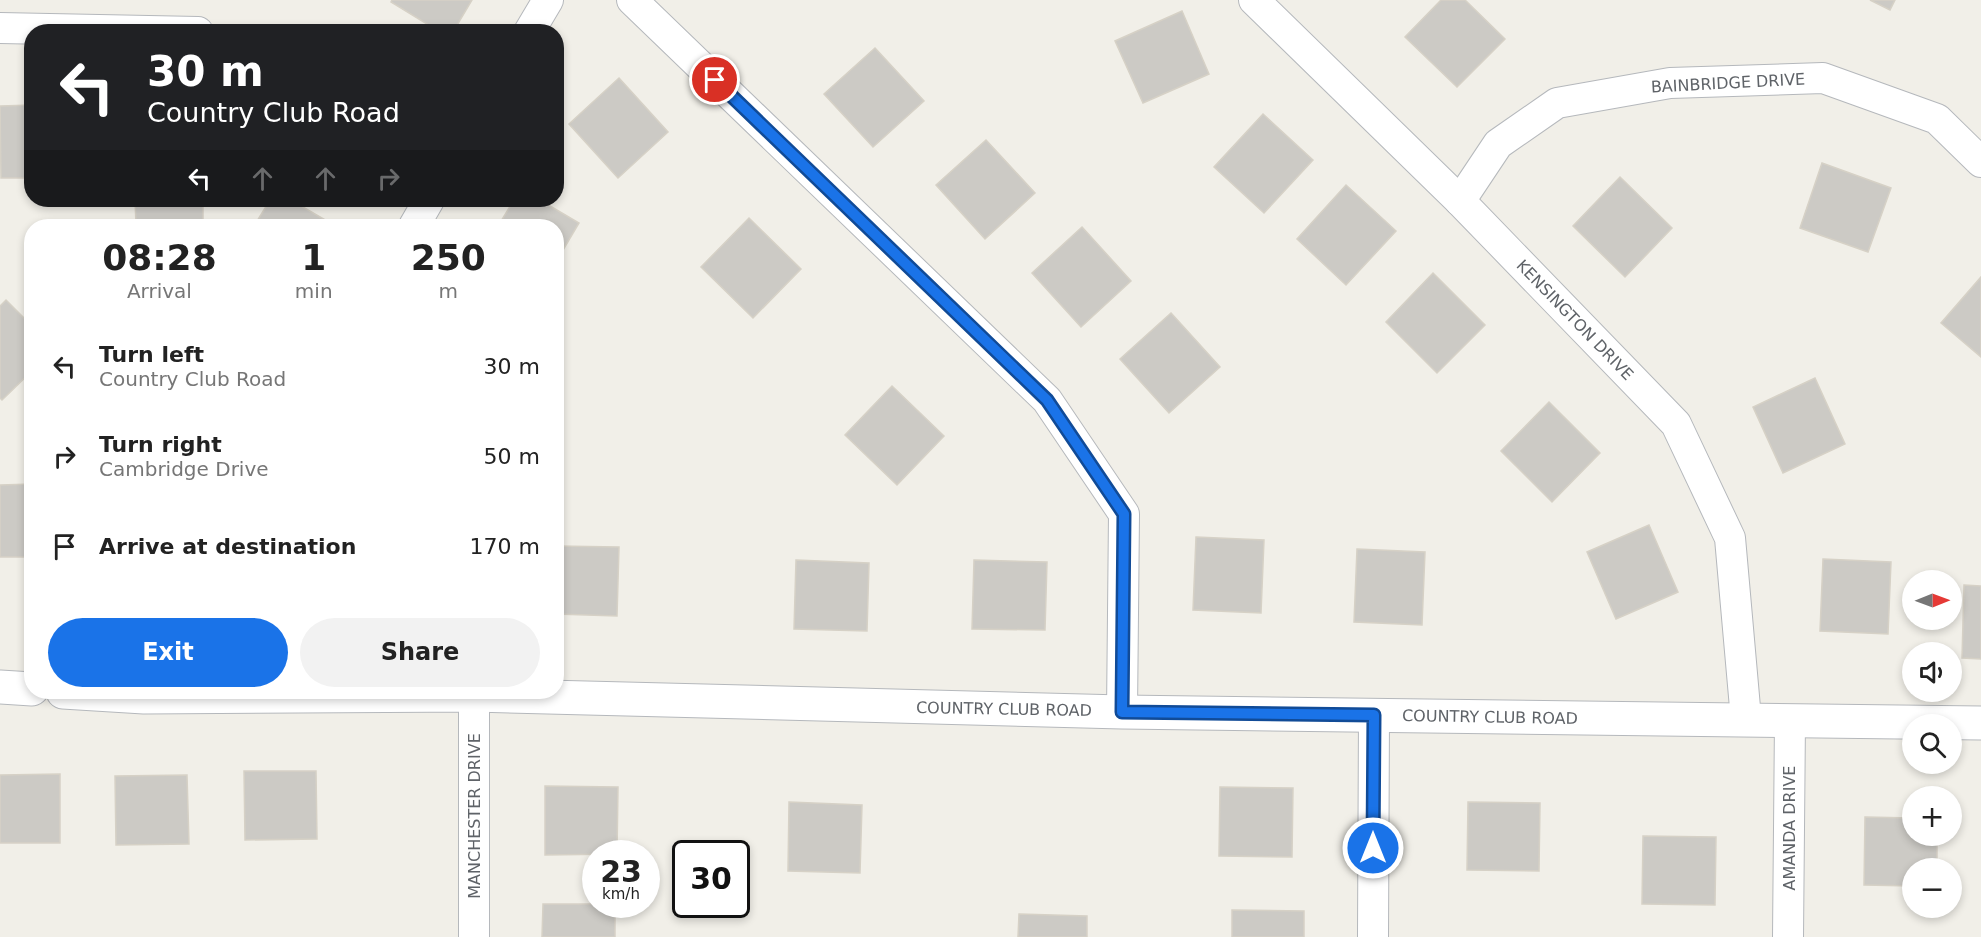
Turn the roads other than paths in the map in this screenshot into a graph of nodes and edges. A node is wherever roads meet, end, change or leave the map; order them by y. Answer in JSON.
{"nodes":[{"id":1,"x":548,"y":0,"type":"edge"},
{"id":2,"x":632,"y":0,"type":"edge"},
{"id":3,"x":1254,"y":0,"type":"edge"},
{"id":4,"x":534,"y":24,"type":"edge"},
{"id":5,"x":0,"y":28,"type":"edge"},
{"id":6,"x":24,"y":28,"type":"edge"},
{"id":7,"x":1981,"y":162,"type":"edge"},
{"id":8,"x":1460,"y":201,"type":"junction"},
{"id":9,"x":0,"y":687,"type":"edge"},
{"id":10,"x":24,"y":688,"type":"edge"},
{"id":11,"x":564,"y":697,"type":"edge"},
{"id":12,"x":474,"y":699,"type":"edge"},
{"id":13,"x":1122,"y":712,"type":"junction"},
{"id":14,"x":1374,"y":715,"type":"junction"},
{"id":15,"x":1746,"y":719,"type":"junction"},
{"id":16,"x":1790,"y":720,"type":"junction"},
{"id":17,"x":1981,"y":723,"type":"edge"},
{"id":18,"x":474,"y":937,"type":"edge"},
{"id":19,"x":1372,"y":937,"type":"edge"},
{"id":20,"x":1788,"y":937,"type":"edge"}],
"edges":[{"from":1,"to":4,"type":"street"},
{"from":2,"to":13,"type":"street"},
{"from":3,"to":8,"type":"street","name":"KENSINGTON DRIVE"},
{"from":5,"to":6,"type":"street"},
{"from":7,"to":8,"type":"street","name":"BAINBRIDGE DRIVE"},
{"from":8,"to":15,"type":"street","name":"KENSINGTON DRIVE"},
{"from":9,"to":10,"type":"street"},
{"from":11,"to":13,"type":"street","name":"COUNTRY CLUB ROAD"},
{"from":12,"to":18,"type":"street","name":"MANCHESTER DRIVE"},
{"from":13,"to":14,"type":"street","name":"COUNTRY CLUB ROAD"},
{"from":14,"to":15,"type":"street","name":"COUNTRY CLUB ROAD"},
{"from":14,"to":19,"type":"street"},
{"from":15,"to":16,"type":"street","name":"COUNTRY CLUB ROAD"},
{"from":16,"to":17,"type":"street","name":"COUNTRY CLUB ROAD"},
{"from":16,"to":20,"type":"street","name":"AMANDA DRIVE"}]}
